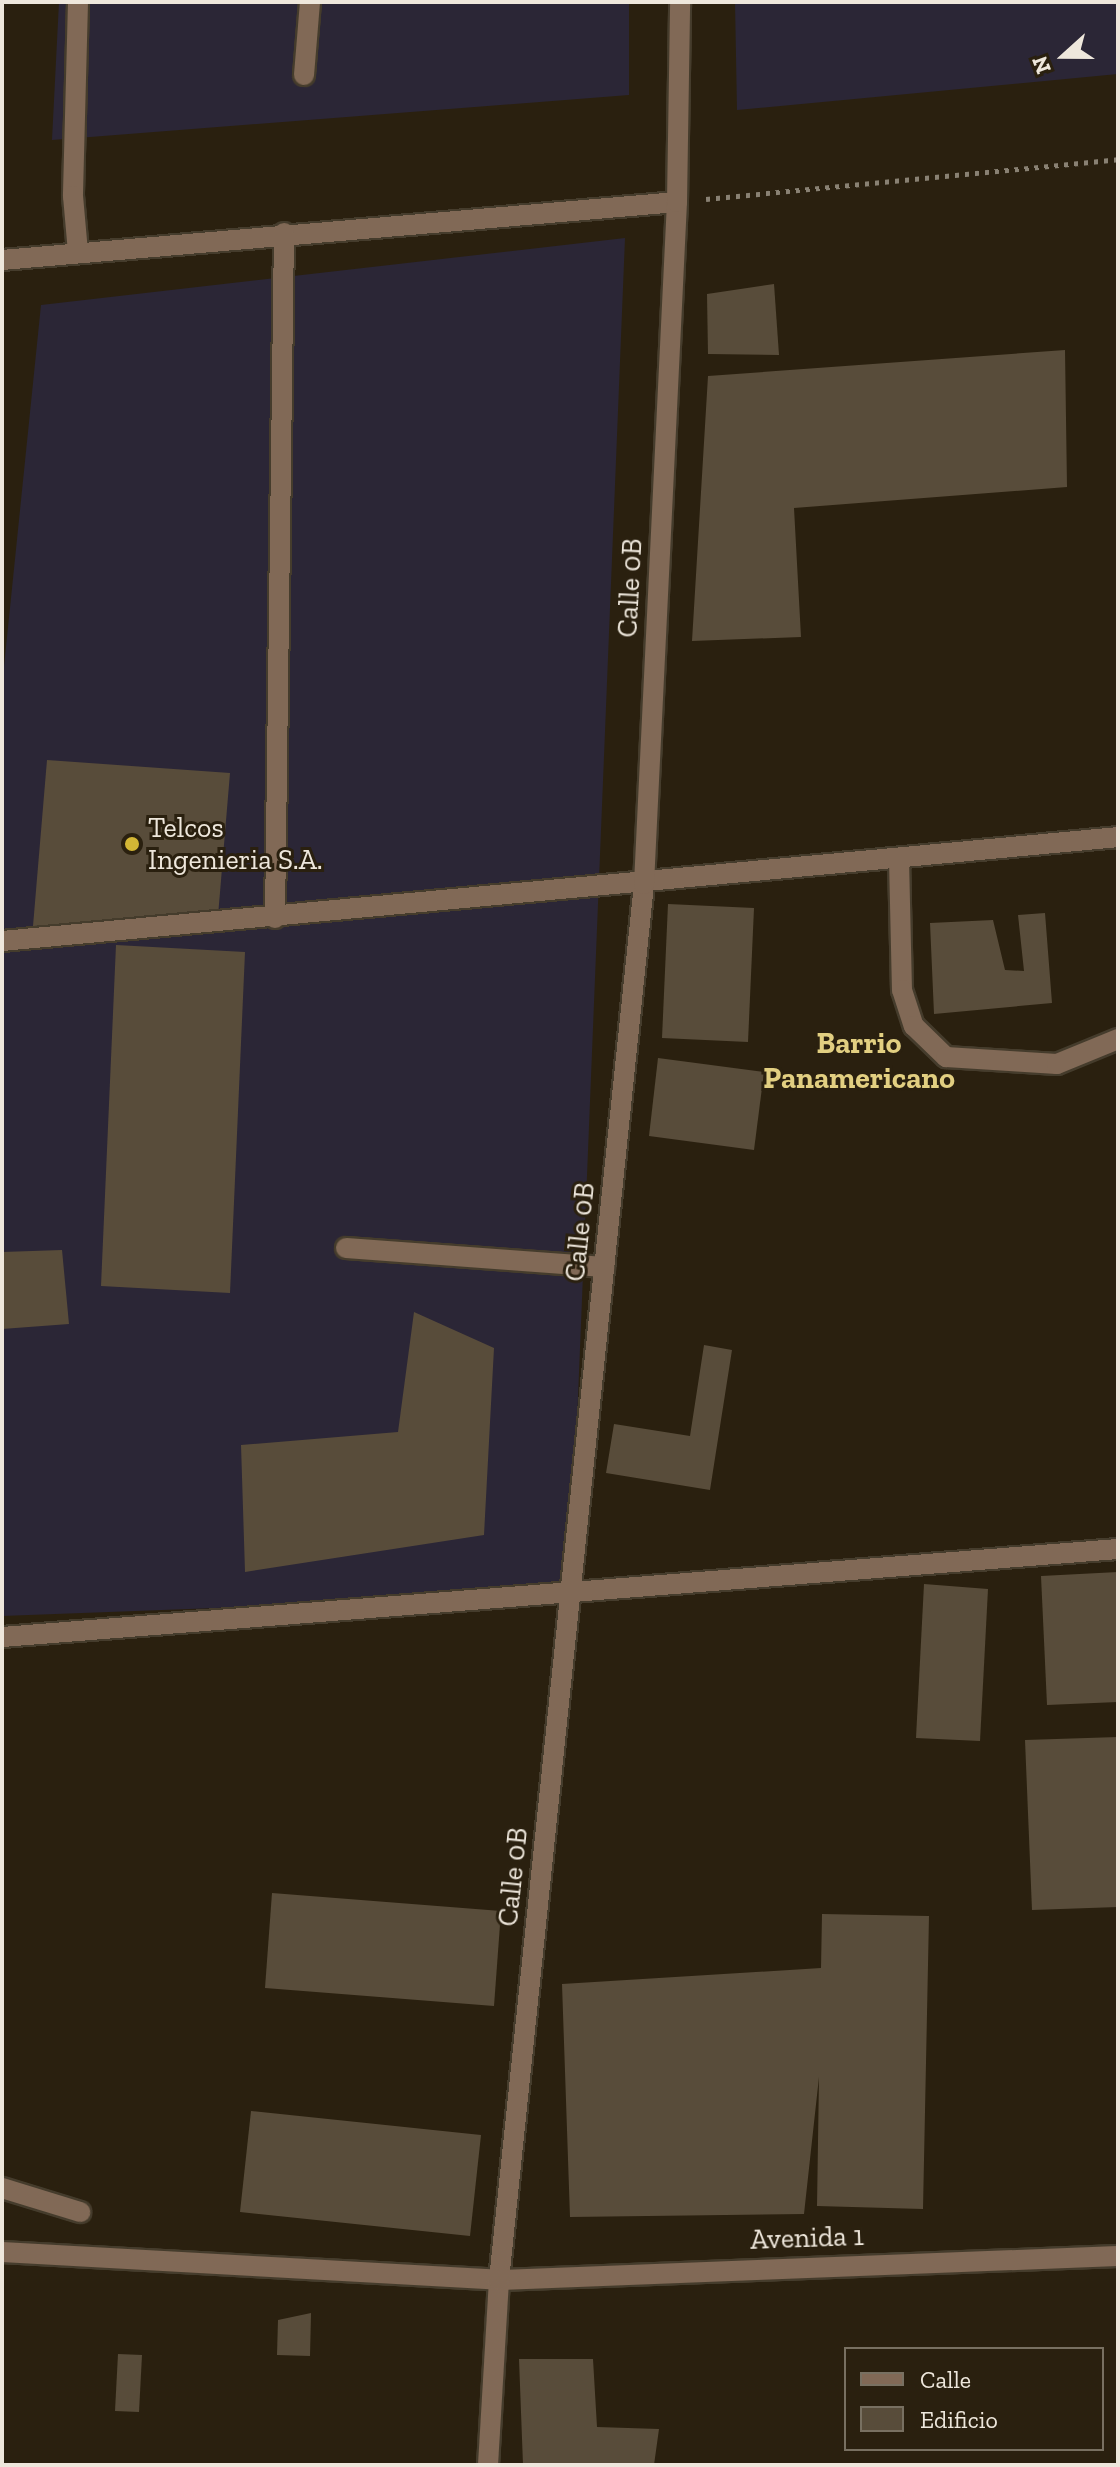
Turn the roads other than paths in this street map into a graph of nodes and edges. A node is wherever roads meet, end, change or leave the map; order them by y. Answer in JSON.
{"nodes":[{"id":1,"x":78,"y":2,"type":"edge"},
{"id":2,"x":310,"y":2,"type":"edge"},
{"id":3,"x":680,"y":2,"type":"edge"},
{"id":4,"x":304,"y":75,"type":"dead end"},
{"id":5,"x":677,"y":202,"type":"junction"},
{"id":6,"x":284,"y":233,"type":"junction"},
{"id":7,"x":78,"y":252,"type":"junction"},
{"id":8,"x":2,"y":260,"type":"edge"},
{"id":9,"x":1118,"y":837,"type":"edge"},
{"id":10,"x":899,"y":859,"type":"junction"},
{"id":11,"x":644,"y":884,"type":"junction"},
{"id":12,"x":275,"y":918,"type":"junction"},
{"id":13,"x":2,"y":941,"type":"edge"},
{"id":14,"x":1118,"y":1039,"type":"edge"},
{"id":15,"x":346,"y":1248,"type":"dead end"},
{"id":16,"x":604,"y":1267,"type":"junction"},
{"id":17,"x":1118,"y":1549,"type":"edge"},
{"id":18,"x":570,"y":1595,"type":"junction"},
{"id":19,"x":2,"y":1637,"type":"edge"},
{"id":20,"x":2,"y":2188,"type":"edge"},
{"id":21,"x":80,"y":2212,"type":"dead end"},
{"id":22,"x":2,"y":2252,"type":"edge"},
{"id":23,"x":1118,"y":2256,"type":"edge"},
{"id":24,"x":499,"y":2280,"type":"junction"},
{"id":25,"x":488,"y":2465,"type":"edge"}],
"edges":[{"from":1,"to":7,"type":"street"},
{"from":2,"to":4,"type":"street"},
{"from":3,"to":5,"type":"street","name":"Calle 0B"},
{"from":5,"to":6,"type":"street"},
{"from":5,"to":11,"type":"street","name":"Calle 0B"},
{"from":6,"to":7,"type":"street"},
{"from":6,"to":12,"type":"street"},
{"from":7,"to":8,"type":"street"},
{"from":9,"to":10,"type":"street"},
{"from":10,"to":11,"type":"street"},
{"from":10,"to":14,"type":"street"},
{"from":11,"to":12,"type":"street"},
{"from":11,"to":16,"type":"street","name":"Calle 0B"},
{"from":12,"to":13,"type":"street"},
{"from":15,"to":16,"type":"street"},
{"from":16,"to":18,"type":"street","name":"Calle 0B"},
{"from":17,"to":18,"type":"street"},
{"from":18,"to":19,"type":"street"},
{"from":18,"to":24,"type":"street","name":"Calle 0B"},
{"from":20,"to":21,"type":"street"},
{"from":22,"to":24,"type":"street","name":"Avenida 1"},
{"from":23,"to":24,"type":"street","name":"Avenida 1"},
{"from":24,"to":25,"type":"street","name":"Calle 0B"}]}
